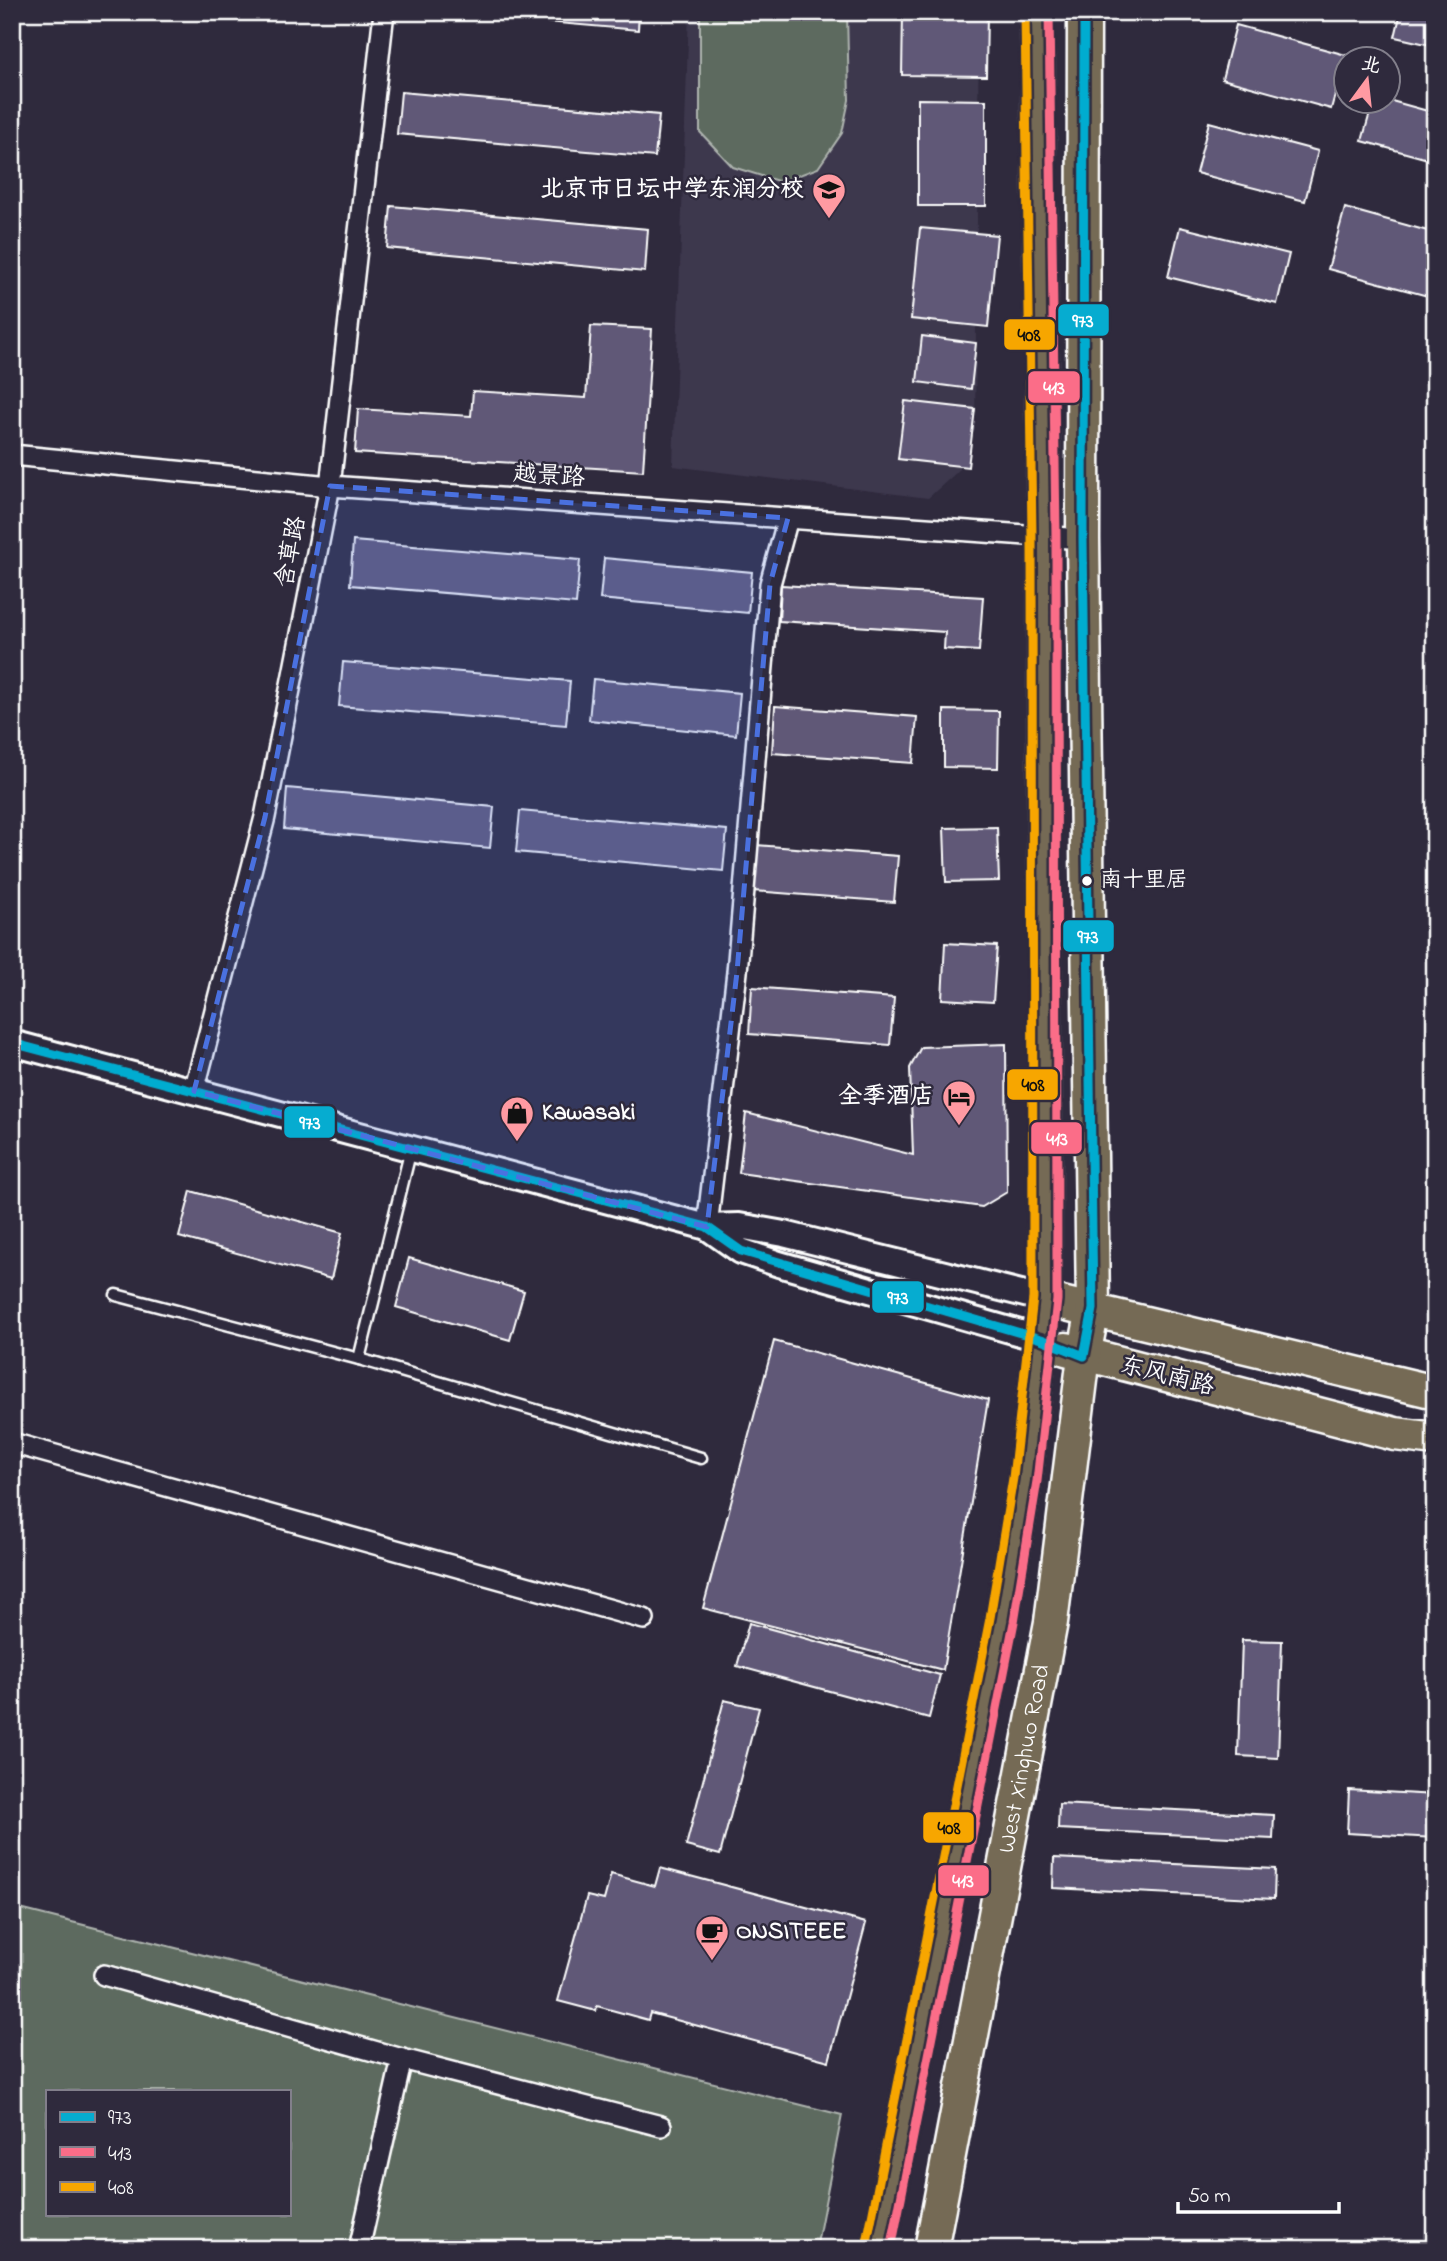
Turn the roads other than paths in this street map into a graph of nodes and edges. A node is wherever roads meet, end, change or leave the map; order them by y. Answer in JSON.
{"nodes":[{"id":1,"x":384,"y":12,"type":"edge"},
{"id":2,"x":1037,"y":12,"type":"edge"},
{"id":3,"x":1084,"y":12,"type":"edge"},
{"id":4,"x":12,"y":455,"type":"edge"},
{"id":5,"x":330,"y":486,"type":"junction"},
{"id":6,"x":788,"y":518,"type":"junction"},
{"id":7,"x":1044,"y":536,"type":"junction"},
{"id":8,"x":1083,"y":539,"type":"junction"},
{"id":9,"x":12,"y":1043,"type":"edge"},
{"id":10,"x":194,"y":1091,"type":"junction"},
{"id":11,"x":411,"y":1149,"type":"junction"},
{"id":12,"x":707,"y":1227,"type":"junction"},
{"id":13,"x":116,"y":1295,"type":"dead end"},
{"id":14,"x":1045,"y":1299,"type":"junction"},
{"id":15,"x":1093,"y":1309,"type":"junction"},
{"id":16,"x":1041,"y":1339,"type":"junction"},
{"id":17,"x":1084,"y":1356,"type":"junction"},
{"id":18,"x":359,"y":1359,"type":"junction"},
{"id":19,"x":1435,"y":1392,"type":"edge"},
{"id":20,"x":1435,"y":1439,"type":"edge"},
{"id":21,"x":12,"y":1443,"type":"edge"},
{"id":22,"x":701,"y":1458,"type":"dead end"},
{"id":23,"x":644,"y":1619,"type":"dead end"},
{"id":24,"x":104,"y":1975,"type":"dead end"},
{"id":25,"x":402,"y":2059,"type":"junction"},
{"id":26,"x":661,"y":2126,"type":"dead end"},
{"id":27,"x":359,"y":2249,"type":"edge"},
{"id":28,"x":878,"y":2249,"type":"edge"},
{"id":29,"x":931,"y":2249,"type":"edge"}],
"edges":[{"from":1,"to":5,"type":"street","name":"含草路"},
{"from":2,"to":7,"type":"main road","name":"West Xinghuo Road"},
{"from":3,"to":8,"type":"main road","name":"West Xinghuo Road"},
{"from":4,"to":5,"type":"street","name":"越景路"},
{"from":5,"to":6,"type":"street","name":"越景路"},
{"from":5,"to":10,"type":"street","name":"含草路"},
{"from":6,"to":7,"type":"street","name":"越景路"},
{"from":6,"to":12,"type":"street"},
{"from":7,"to":8,"type":"street","name":"越景路"},
{"from":7,"to":14,"type":"main road","name":"West Xinghuo Road"},
{"from":8,"to":15,"type":"main road","name":"West Xinghuo Road"},
{"from":9,"to":10,"type":"street","name":"东风南路"},
{"from":10,"to":11,"type":"street","name":"东风南路"},
{"from":11,"to":12,"type":"street","name":"东风南路"},
{"from":11,"to":18,"type":"lane"},
{"from":12,"to":14,"type":"street","name":"东风南路"},
{"from":12,"to":16,"type":"street","name":"东风南路"},
{"from":13,"to":18,"type":"lane"},
{"from":14,"to":15,"type":"main road","name":"东风南路"},
{"from":14,"to":16,"type":"main road","name":"West Xinghuo Road"},
{"from":15,"to":17,"type":"main road","name":"West Xinghuo Road"},
{"from":15,"to":19,"type":"main road","name":"东风南路"},
{"from":16,"to":17,"type":"main road","name":"东风南路"},
{"from":16,"to":28,"type":"main road","name":"West Xinghuo Road"},
{"from":17,"to":20,"type":"main road","name":"东风南路"},
{"from":17,"to":29,"type":"main road","name":"West Xinghuo Road"},
{"from":18,"to":22,"type":"lane"},
{"from":21,"to":23,"type":"street"},
{"from":24,"to":25,"type":"street"},
{"from":25,"to":26,"type":"street"},
{"from":25,"to":27,"type":"street"}]}
